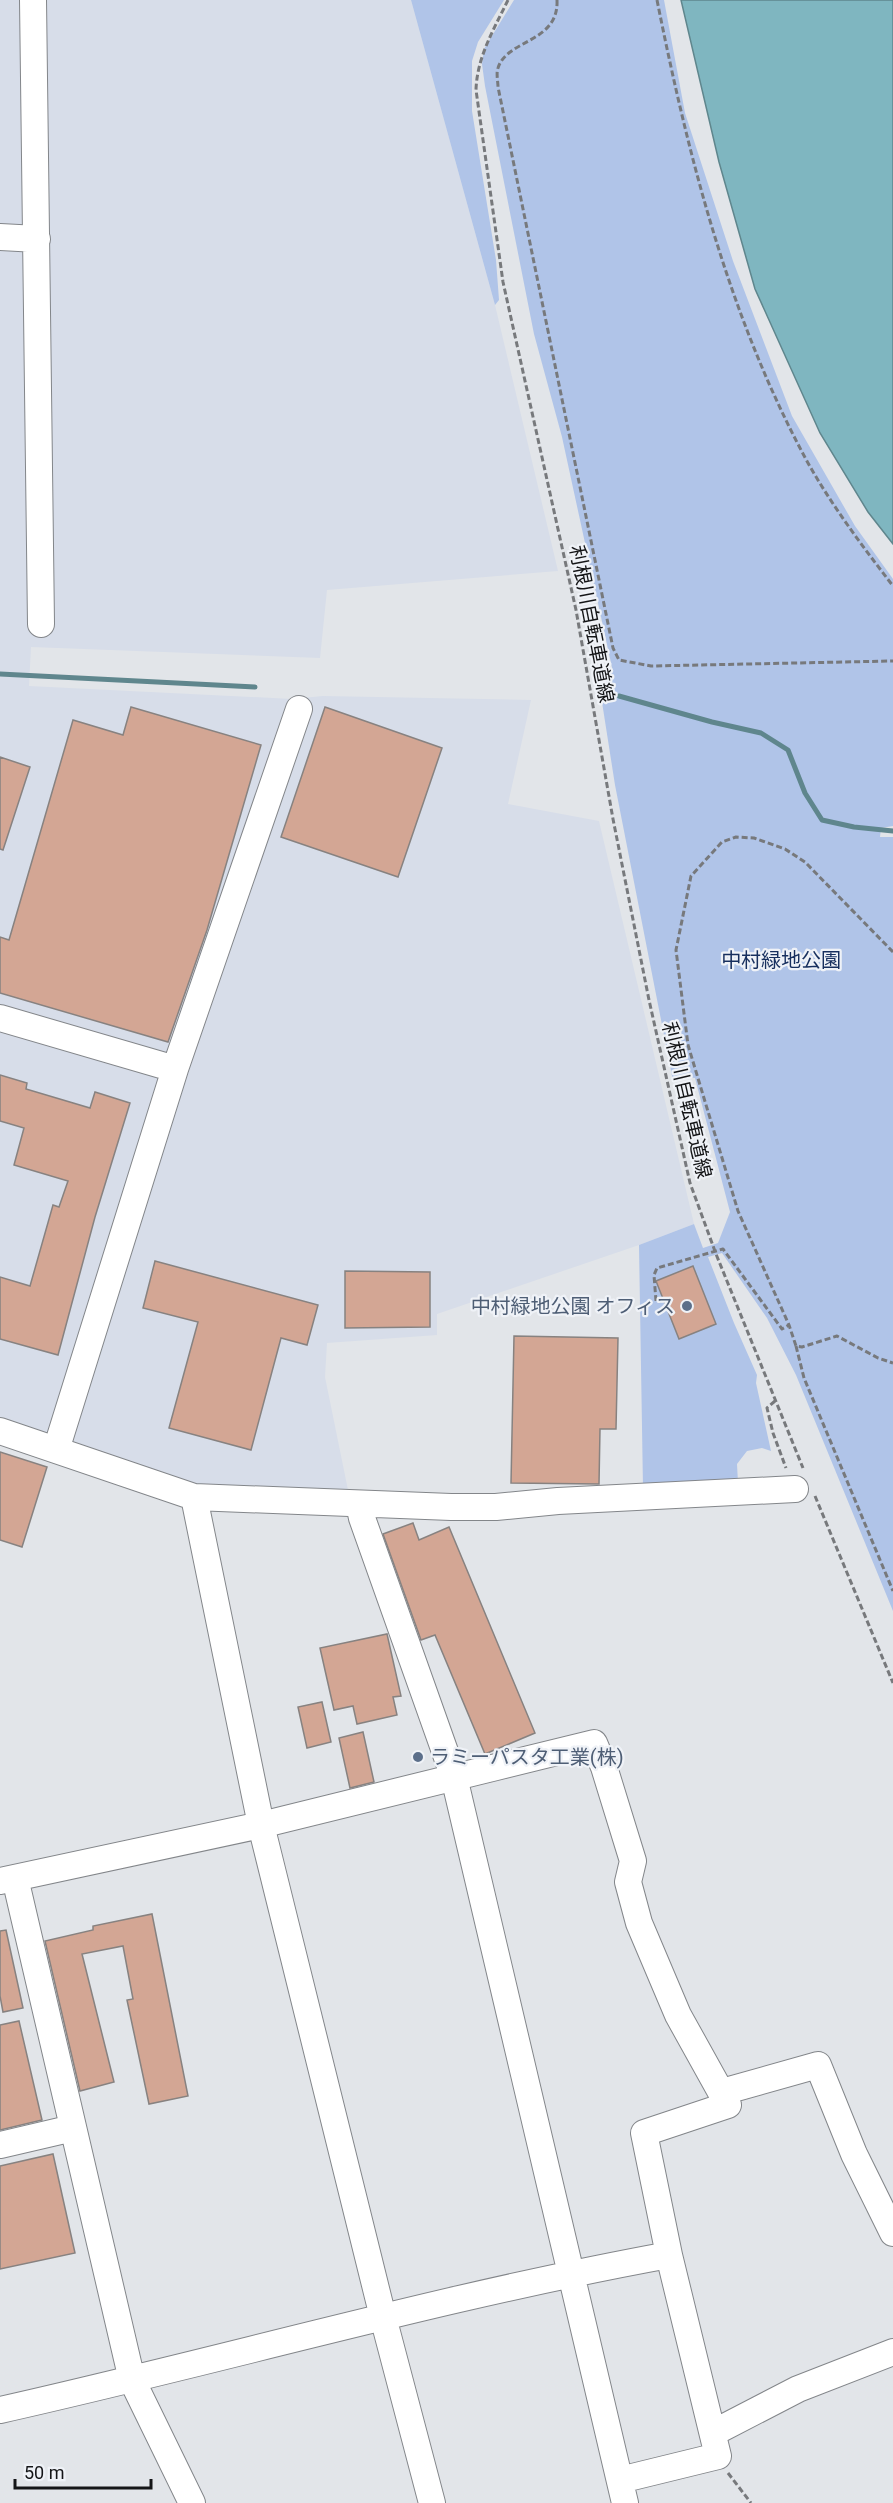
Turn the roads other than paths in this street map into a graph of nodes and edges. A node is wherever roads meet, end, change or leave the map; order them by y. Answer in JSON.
{"nodes":[{"id":1,"x":33,"y":0,"type":"edge"},
{"id":2,"x":0,"y":237,"type":"edge"},
{"id":3,"x":37,"y":239,"type":"junction"},
{"id":4,"x":41,"y":624,"type":"dead end"},
{"id":5,"x":299,"y":709,"type":"dead end"},
{"id":6,"x":0,"y":1018,"type":"edge"},
{"id":7,"x":175,"y":1070,"type":"junction"},
{"id":8,"x":0,"y":1431,"type":"edge"},
{"id":9,"x":56,"y":1450,"type":"junction"},
{"id":10,"x":795,"y":1489,"type":"road end"},
{"id":11,"x":194,"y":1497,"type":"junction"},
{"id":12,"x":359,"y":1504,"type":"junction"},
{"id":13,"x":454,"y":1777,"type":"junction"},
{"id":14,"x":261,"y":1825,"type":"junction"},
{"id":15,"x":8,"y":1880,"type":"edge"},
{"id":16,"x":722,"y":2092,"type":"junction"},
{"id":17,"x":73,"y":2128,"type":"junction"},
{"id":18,"x":0,"y":2145,"type":"edge"},
{"id":19,"x":893,"y":2233,"type":"edge"},
{"id":20,"x":669,"y":2255,"type":"junction"},
{"id":21,"x":572,"y":2272,"type":"junction"},
{"id":22,"x":383,"y":2317,"type":"junction"},
{"id":23,"x":893,"y":2352,"type":"edge"},
{"id":24,"x":132,"y":2380,"type":"junction"},
{"id":25,"x":0,"y":2410,"type":"edge"},
{"id":26,"x":715,"y":2445,"type":"junction"},
{"id":27,"x":622,"y":2491,"type":"edge"},
{"id":28,"x":192,"y":2503,"type":"edge"},
{"id":29,"x":432,"y":2503,"type":"edge"}],
"edges":[{"from":1,"to":3,"type":"street"},
{"from":2,"to":3,"type":"street"},
{"from":3,"to":4,"type":"street"},
{"from":5,"to":7,"type":"street"},
{"from":6,"to":7,"type":"street"},
{"from":7,"to":9,"type":"street"},
{"from":8,"to":9,"type":"street"},
{"from":9,"to":11,"type":"street"},
{"from":10,"to":12,"type":"street"},
{"from":11,"to":12,"type":"street"},
{"from":11,"to":14,"type":"street"},
{"from":12,"to":13,"type":"street"},
{"from":13,"to":14,"type":"street"},
{"from":13,"to":16,"type":"street"},
{"from":13,"to":21,"type":"street"},
{"from":14,"to":15,"type":"street"},
{"from":14,"to":22,"type":"street"},
{"from":15,"to":17,"type":"street"},
{"from":16,"to":19,"type":"street"},
{"from":16,"to":20,"type":"street"},
{"from":17,"to":18,"type":"street"},
{"from":17,"to":24,"type":"street"},
{"from":20,"to":21,"type":"street"},
{"from":20,"to":26,"type":"street"},
{"from":21,"to":22,"type":"street"},
{"from":21,"to":27,"type":"street"},
{"from":22,"to":24,"type":"street"},
{"from":22,"to":29,"type":"street"},
{"from":23,"to":26,"type":"street"},
{"from":24,"to":25,"type":"street"},
{"from":24,"to":28,"type":"street"},
{"from":26,"to":27,"type":"street"}]}
